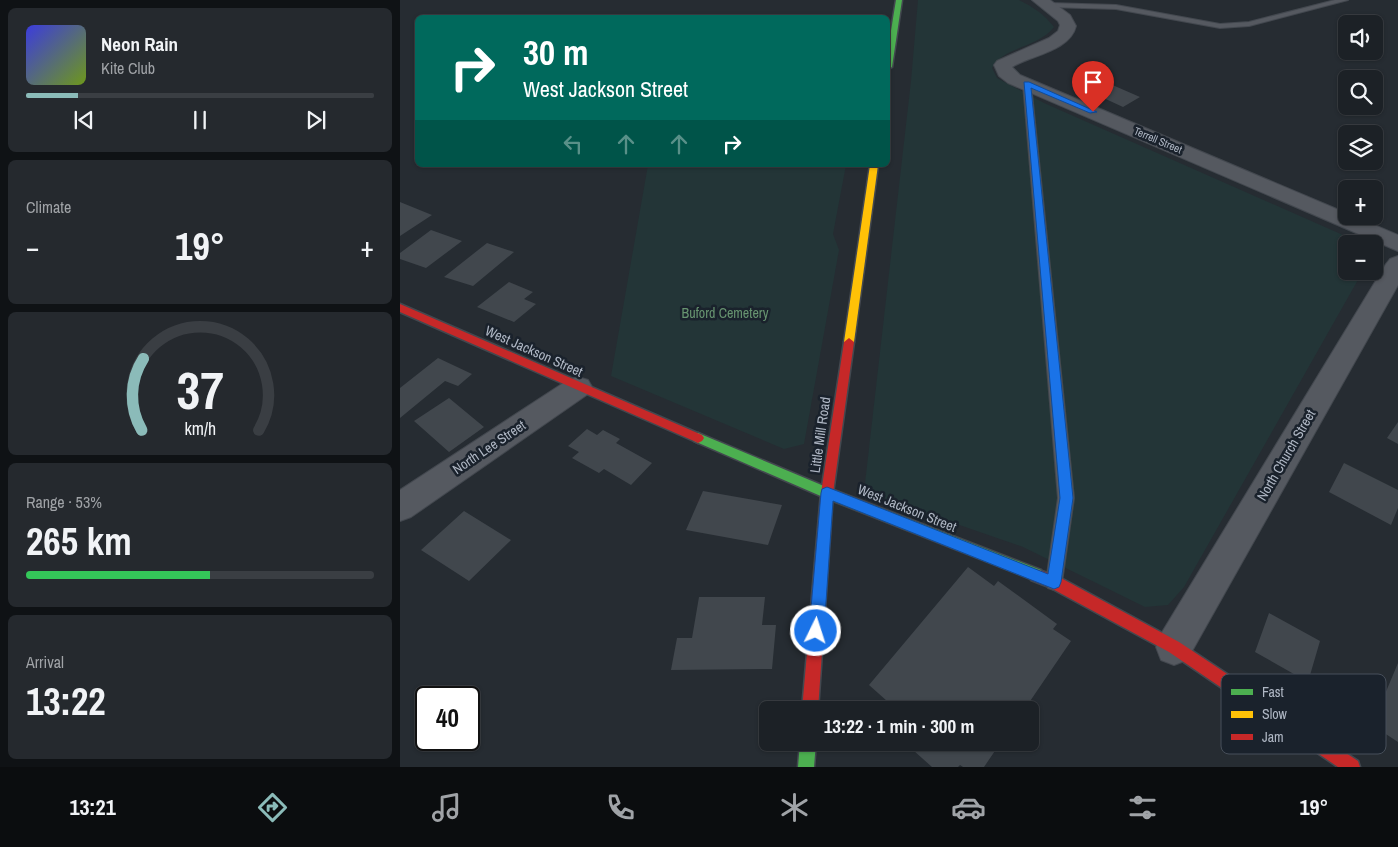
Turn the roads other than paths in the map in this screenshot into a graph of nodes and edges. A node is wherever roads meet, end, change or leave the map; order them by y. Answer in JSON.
{"nodes":[{"id":1,"x":899,"y":0,"type":"edge"},
{"id":2,"x":1344,"y":0,"type":"edge"},
{"id":3,"x":1044,"y":3,"type":"edge"},
{"id":4,"x":890,"y":54,"type":"edge"},
{"id":5,"x":1027,"y":84,"type":"junction"},
{"id":6,"x":874,"y":167,"type":"edge"},
{"id":7,"x":1398,"y":244,"type":"edge"},
{"id":8,"x":1398,"y":264,"type":"edge"},
{"id":9,"x":400,"y":308,"type":"edge"},
{"id":10,"x":578,"y":387,"type":"junction"},
{"id":11,"x":827,"y":493,"type":"junction"},
{"id":12,"x":400,"y":507,"type":"edge"},
{"id":13,"x":1054,"y":582,"type":"junction"},
{"id":14,"x":1174,"y":646,"type":"junction"},
{"id":15,"x":1221,"y":678,"type":"edge"},
{"id":16,"x":811,"y":701,"type":"edge"},
{"id":17,"x":807,"y":751,"type":"edge"},
{"id":18,"x":1333,"y":754,"type":"edge"},
{"id":19,"x":806,"y":767,"type":"edge"},
{"id":20,"x":1352,"y":767,"type":"edge"}],
"edges":[{"from":1,"to":4,"type":"street"},
{"from":2,"to":3,"type":"lane"},
{"from":3,"to":5,"type":"street","name":"Terrell Street"},
{"from":5,"to":7,"type":"street","name":"Terrell Street"},
{"from":5,"to":13,"type":"lane"},
{"from":6,"to":11,"type":"street","name":"Little Mill Road"},
{"from":8,"to":14,"type":"street","name":"North Church Street"},
{"from":9,"to":10,"type":"street","name":"West Jackson Street"},
{"from":10,"to":11,"type":"street","name":"West Jackson Street"},
{"from":10,"to":12,"type":"street","name":"North Lee Street"},
{"from":11,"to":13,"type":"street","name":"West Jackson Street"},
{"from":11,"to":16,"type":"street","name":"Little Mill Road"},
{"from":13,"to":14,"type":"street","name":"West Jackson Street"},
{"from":14,"to":15,"type":"street","name":"West Jackson Street"},
{"from":17,"to":19,"type":"street"},
{"from":18,"to":20,"type":"street","name":"West Jackson Street"}]}
